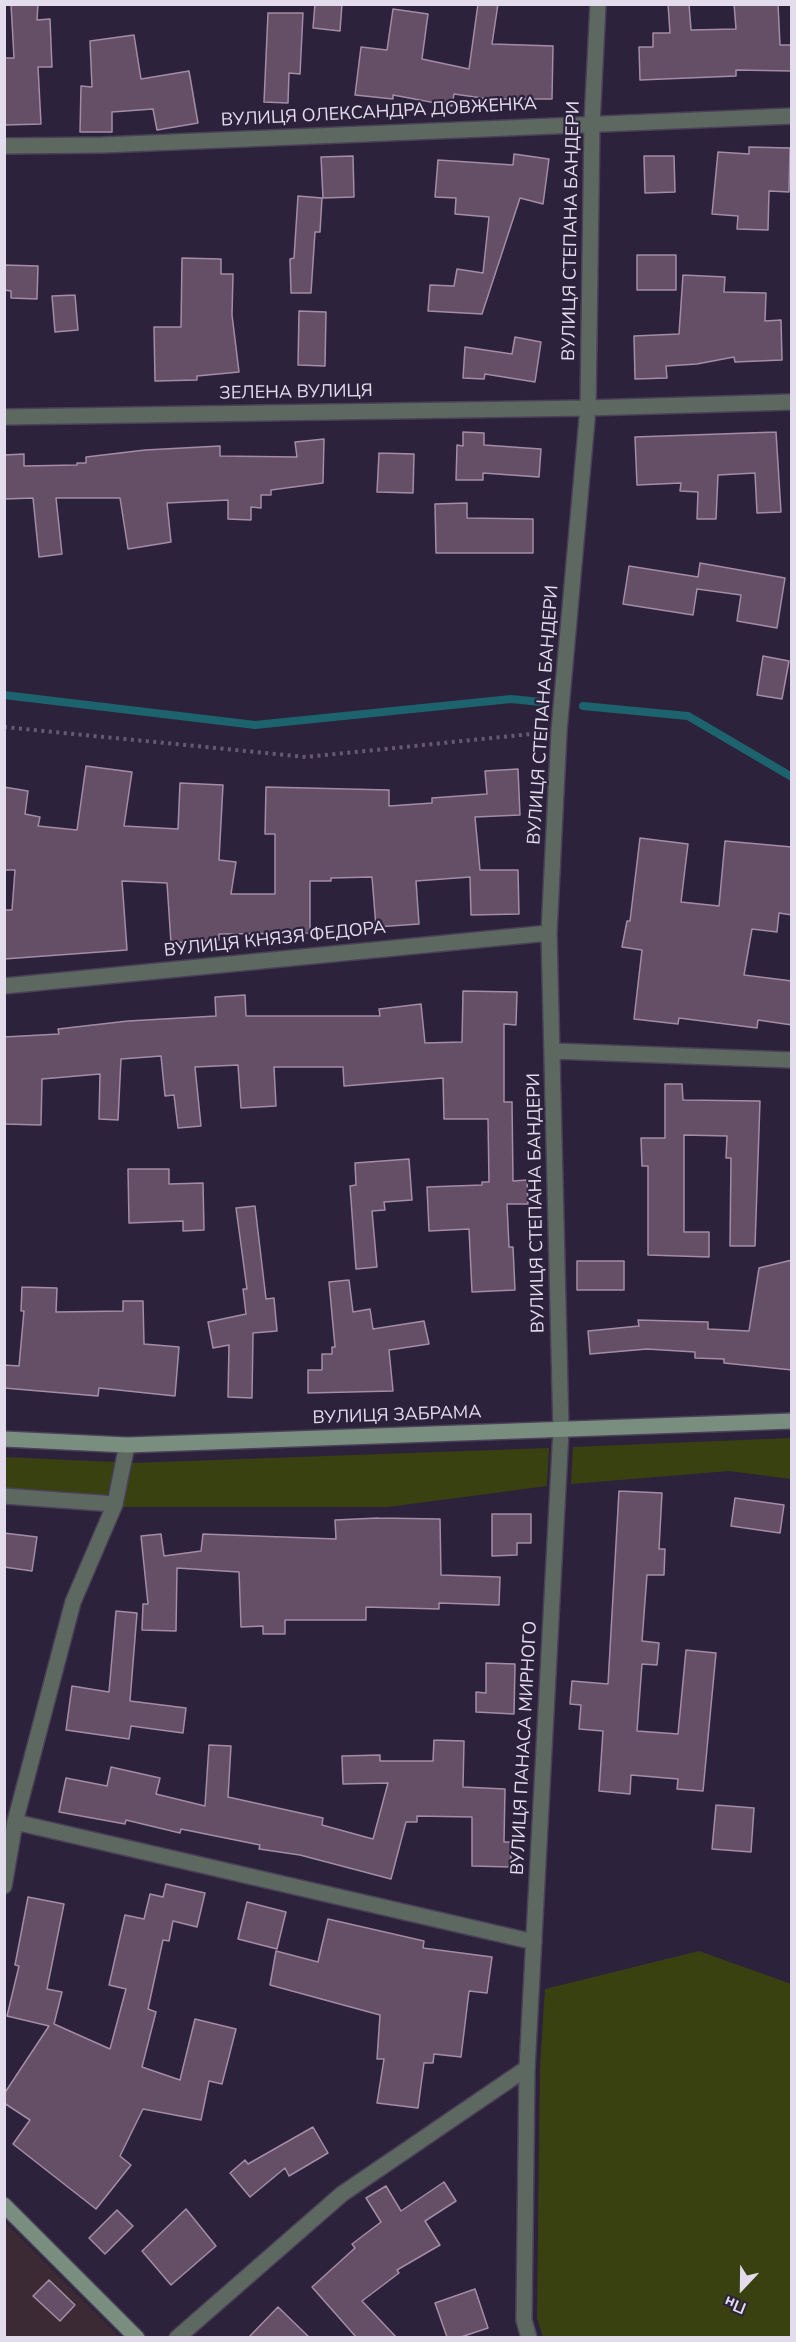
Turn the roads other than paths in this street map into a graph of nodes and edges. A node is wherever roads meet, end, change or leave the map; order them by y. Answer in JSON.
{"nodes":[{"id":1,"x":598,"y":4,"type":"edge"},
{"id":2,"x":792,"y":116,"type":"edge"},
{"id":3,"x":592,"y":123,"type":"junction"},
{"id":4,"x":4,"y":146,"type":"edge"},
{"id":5,"x":792,"y":402,"type":"edge"},
{"id":6,"x":588,"y":408,"type":"junction"},
{"id":7,"x":4,"y":417,"type":"edge"},
{"id":8,"x":549,"y":933,"type":"junction"},
{"id":9,"x":4,"y":986,"type":"edge"},
{"id":10,"x":553,"y":1051,"type":"junction"},
{"id":11,"x":792,"y":1060,"type":"edge"},
{"id":12,"x":792,"y":1420,"type":"edge"},
{"id":13,"x":561,"y":1430,"type":"junction"},
{"id":14,"x":4,"y":1439,"type":"edge"},
{"id":15,"x":127,"y":1445,"type":"junction"},
{"id":16,"x":4,"y":1496,"type":"edge"},
{"id":17,"x":115,"y":1504,"type":"junction"},
{"id":18,"x":15,"y":1822,"type":"junction"},
{"id":19,"x":4,"y":1886,"type":"edge"},
{"id":20,"x":534,"y":1942,"type":"junction"},
{"id":21,"x":527,"y":2068,"type":"junction"},
{"id":22,"x":4,"y":2205,"type":"edge"},
{"id":23,"x":137,"y":2337,"type":"edge"},
{"id":24,"x":177,"y":2337,"type":"edge"},
{"id":25,"x":529,"y":2337,"type":"edge"}],
"edges":[{"from":1,"to":3,"type":"street","name":"ВУЛИЦЯ СТЕПАНА БАНДЕРИ"},
{"from":2,"to":3,"type":"street","name":"ВУЛИЦЯ ОЛЕКСАНДРА ДОВЖЕНКА"},
{"from":3,"to":4,"type":"street","name":"ВУЛИЦЯ ОЛЕКСАНДРА ДОВЖЕНКА"},
{"from":3,"to":6,"type":"street","name":"ВУЛИЦЯ СТЕПАНА БАНДЕРИ"},
{"from":5,"to":6,"type":"street","name":"ЗЕЛЕНА ВУЛИЦЯ"},
{"from":6,"to":7,"type":"street","name":"ЗЕЛЕНА ВУЛИЦЯ"},
{"from":6,"to":8,"type":"street","name":"ВУЛИЦЯ СТЕПАНА БАНДЕРИ"},
{"from":8,"to":9,"type":"street","name":"ВУЛИЦЯ КНЯЗЯ ФЕДОРА"},
{"from":8,"to":10,"type":"street","name":"ВУЛИЦЯ СТЕПАНА БАНДЕРИ"},
{"from":10,"to":11,"type":"street"},
{"from":10,"to":13,"type":"street","name":"ВУЛИЦЯ СТЕПАНА БАНДЕРИ"},
{"from":12,"to":13,"type":"main road","name":"ВУЛИЦЯ ЗАБРАМА"},
{"from":13,"to":15,"type":"main road","name":"ВУЛИЦЯ ЗАБРАМА"},
{"from":13,"to":20,"type":"street","name":"ВУЛИЦЯ ПАНАСА МИРНОГО"},
{"from":14,"to":15,"type":"main road","name":"ВУЛИЦЯ ЗАБРАМА"},
{"from":15,"to":17,"type":"street"},
{"from":16,"to":17,"type":"street"},
{"from":17,"to":18,"type":"street"},
{"from":18,"to":19,"type":"street"},
{"from":18,"to":20,"type":"street"},
{"from":20,"to":21,"type":"street","name":"ВУЛИЦЯ ПАНАСА МИРНОГО"},
{"from":21,"to":24,"type":"street"},
{"from":21,"to":25,"type":"street","name":"ВУЛИЦЯ ПАНАСА МИРНОГО"},
{"from":22,"to":23,"type":"main road"}]}
